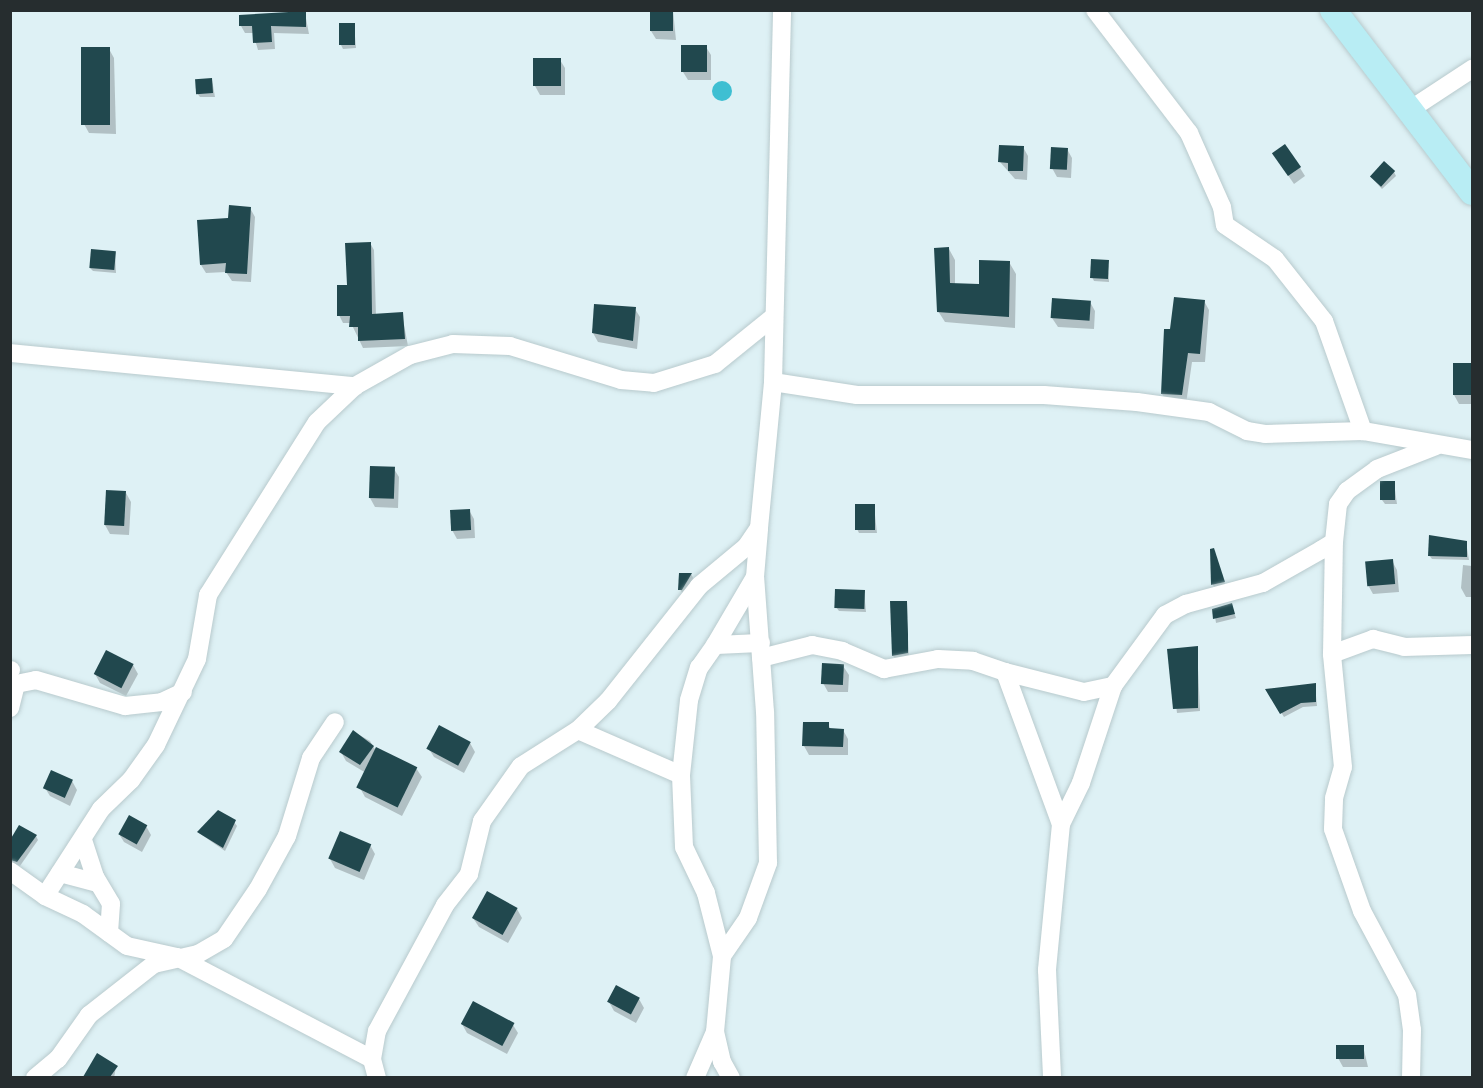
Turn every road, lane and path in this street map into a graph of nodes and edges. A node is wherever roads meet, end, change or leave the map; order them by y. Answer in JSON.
{"nodes":[{"id":1,"x":782,"y":10,"type":"edge"},
{"id":2,"x":1095,"y":10,"type":"edge"},
{"id":3,"x":1333,"y":10,"type":"edge"},
{"id":4,"x":1473,"y":69,"type":"edge"},
{"id":5,"x":1465,"y":81,"type":"edge"},
{"id":6,"x":1408,"y":111,"type":"junction"},
{"id":7,"x":1473,"y":192,"type":"edge"},
{"id":8,"x":772,"y":318,"type":"junction"},
{"id":9,"x":10,"y":353,"type":"edge"},
{"id":10,"x":773,"y":382,"type":"junction"},
{"id":11,"x":354,"y":386,"type":"junction"},
{"id":12,"x":1363,"y":431,"type":"junction"},
{"id":13,"x":1436,"y":446,"type":"junction"},
{"id":14,"x":1473,"y":450,"type":"edge"},
{"id":15,"x":759,"y":528,"type":"junction"},
{"id":16,"x":1334,"y":542,"type":"junction"},
{"id":17,"x":755,"y":577,"type":"junction"},
{"id":18,"x":715,"y":645,"type":"junction"},
{"id":19,"x":1473,"y":645,"type":"edge"},
{"id":20,"x":761,"y":650,"type":"junction"},
{"id":21,"x":1332,"y":654,"type":"junction"},
{"id":22,"x":1005,"y":672,"type":"junction"},
{"id":23,"x":1113,"y":686,"type":"junction"},
{"id":24,"x":183,"y":692,"type":"junction"},
{"id":25,"x":10,"y":708,"type":"edge"},
{"id":26,"x":335,"y":722,"type":"dead end"},
{"id":27,"x":578,"y":730,"type":"junction"},
{"id":28,"x":681,"y":775,"type":"junction"},
{"id":29,"x":1061,"y":824,"type":"junction"},
{"id":30,"x":83,"y":840,"type":"junction"},
{"id":31,"x":10,"y":872,"type":"edge"},
{"id":32,"x":60,"y":873,"type":"junction"},
{"id":33,"x":98,"y":883,"type":"junction"},
{"id":34,"x":45,"y":896,"type":"junction"},
{"id":35,"x":109,"y":933,"type":"junction"},
{"id":36,"x":722,"y":956,"type":"junction"},
{"id":37,"x":177,"y":957,"type":"junction"},
{"id":38,"x":377,"y":1031,"type":"junction"},
{"id":39,"x":715,"y":1032,"type":"junction"},
{"id":40,"x":332,"y":1038,"type":"junction"},
{"id":41,"x":372,"y":1059,"type":"junction"},
{"id":42,"x":35,"y":1077,"type":"edge"},
{"id":43,"x":377,"y":1077,"type":"edge"},
{"id":44,"x":695,"y":1077,"type":"edge"},
{"id":45,"x":731,"y":1077,"type":"edge"},
{"id":46,"x":1052,"y":1077,"type":"edge"},
{"id":47,"x":1411,"y":1077,"type":"edge"}],
"edges":[{"from":1,"to":8,"type":"street"},
{"from":2,"to":12,"type":"street"},
{"from":3,"to":6,"type":"street"},
{"from":4,"to":5,"type":"street"},
{"from":5,"to":6,"type":"street"},
{"from":6,"to":7,"type":"street"},
{"from":8,"to":10,"type":"street"},
{"from":8,"to":11,"type":"street"},
{"from":9,"to":11,"type":"street"},
{"from":10,"to":12,"type":"street"},
{"from":10,"to":15,"type":"street"},
{"from":11,"to":24,"type":"street"},
{"from":12,"to":13,"type":"street"},
{"from":13,"to":14,"type":"street"},
{"from":13,"to":16,"type":"street"},
{"from":15,"to":17,"type":"street"},
{"from":15,"to":27,"type":"street"},
{"from":16,"to":21,"type":"street"},
{"from":16,"to":23,"type":"street"},
{"from":17,"to":18,"type":"street"},
{"from":17,"to":20,"type":"street"},
{"from":18,"to":20,"type":"street"},
{"from":18,"to":28,"type":"street"},
{"from":19,"to":21,"type":"street"},
{"from":20,"to":22,"type":"street"},
{"from":20,"to":36,"type":"street"},
{"from":21,"to":47,"type":"street"},
{"from":22,"to":23,"type":"street"},
{"from":22,"to":29,"type":"street"},
{"from":23,"to":29,"type":"street"},
{"from":24,"to":25,"type":"street"},
{"from":24,"to":30,"type":"street"},
{"from":26,"to":37,"type":"street"},
{"from":27,"to":28,"type":"street"},
{"from":27,"to":38,"type":"street"},
{"from":28,"to":36,"type":"street"},
{"from":29,"to":46,"type":"street"},
{"from":30,"to":32,"type":"street"},
{"from":30,"to":33,"type":"street"},
{"from":31,"to":34,"type":"street"},
{"from":32,"to":33,"type":"street"},
{"from":32,"to":34,"type":"street"},
{"from":33,"to":35,"type":"street"},
{"from":34,"to":35,"type":"street"},
{"from":35,"to":37,"type":"street"},
{"from":36,"to":39,"type":"street"},
{"from":37,"to":40,"type":"street"},
{"from":37,"to":42,"type":"street"},
{"from":38,"to":40,"type":"street"},
{"from":38,"to":41,"type":"street"},
{"from":39,"to":44,"type":"street"},
{"from":39,"to":45,"type":"street"},
{"from":40,"to":41,"type":"street"},
{"from":41,"to":43,"type":"street"}]}
